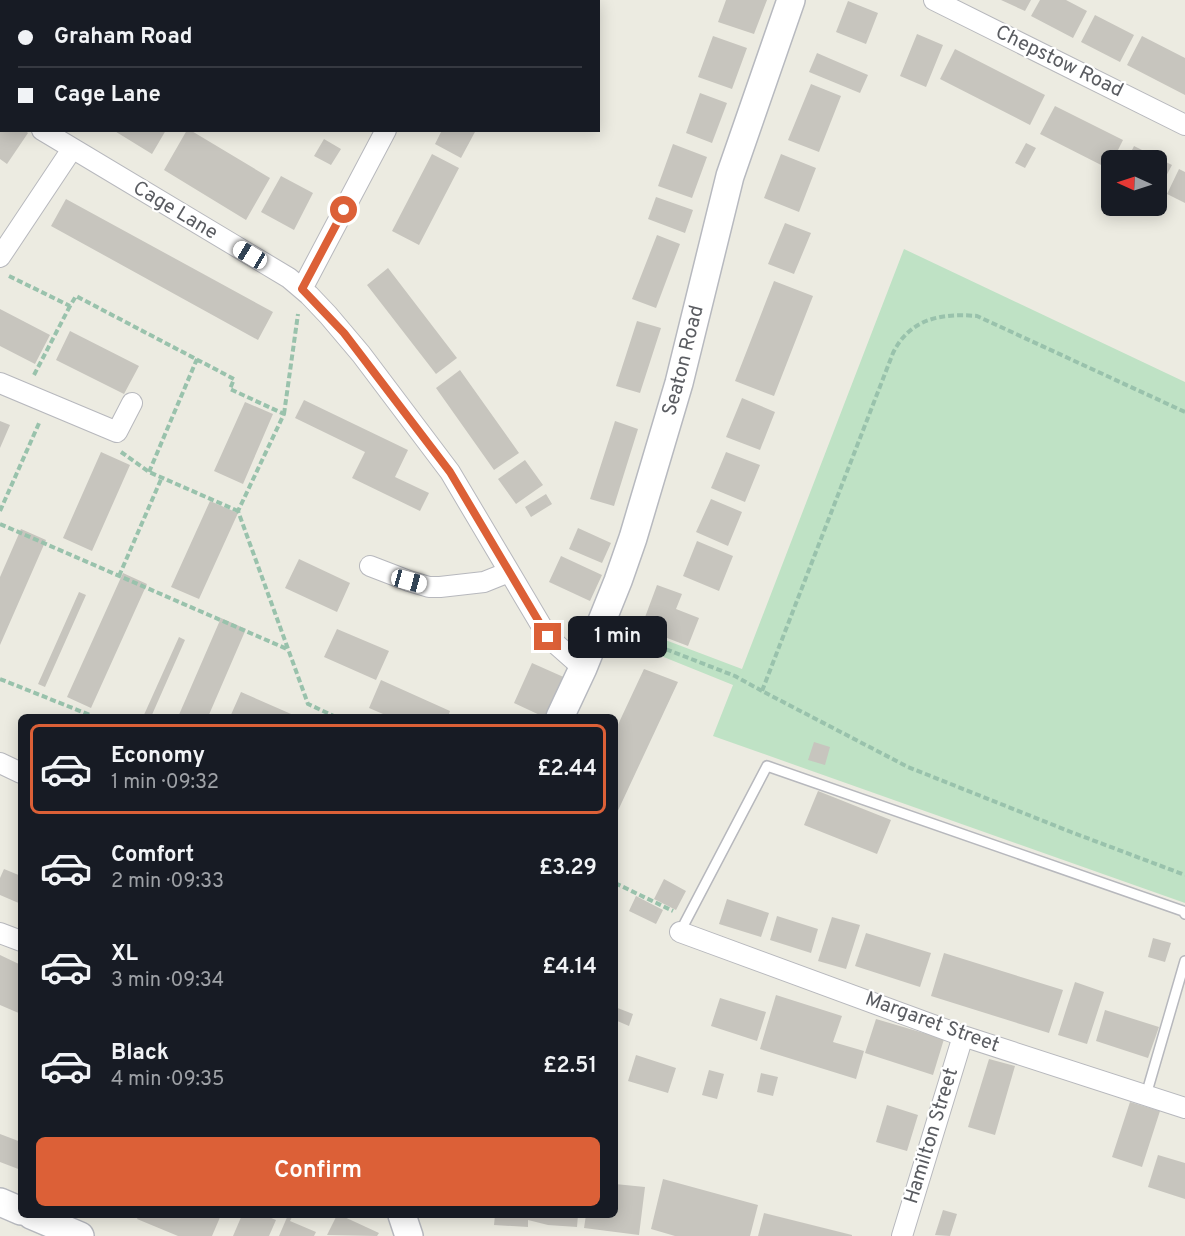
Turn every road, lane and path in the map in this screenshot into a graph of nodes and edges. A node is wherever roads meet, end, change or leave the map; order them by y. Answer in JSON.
{"nodes":[{"id":1,"x":791,"y":0,"type":"edge"},
{"id":2,"x":934,"y":0,"type":"edge"},
{"id":3,"x":1185,"y":125,"type":"edge"},
{"id":4,"x":45,"y":132,"type":"edge"},
{"id":5,"x":385,"y":132,"type":"edge"},
{"id":6,"x":72,"y":149,"type":"junction"},
{"id":7,"x":0,"y":257,"type":"edge"},
{"id":8,"x":0,"y":272,"type":"edge"},
{"id":9,"x":302,"y":289,"type":"junction"},
{"id":10,"x":70,"y":306,"type":"junction"},
{"id":11,"x":197,"y":359,"type":"junction"},
{"id":12,"x":0,"y":384,"type":"edge"},
{"id":13,"x":25,"y":394,"type":"junction"},
{"id":14,"x":132,"y":403,"type":"dead end"},
{"id":15,"x":47,"y":404,"type":"junction"},
{"id":16,"x":1185,"y":412,"type":"edge"},
{"id":17,"x":284,"y":414,"type":"junction"},
{"id":18,"x":107,"y":428,"type":"junction"},
{"id":19,"x":149,"y":472,"type":"junction"},
{"id":20,"x":162,"y":477,"type":"junction"},
{"id":21,"x":0,"y":511,"type":"edge"},
{"id":22,"x":238,"y":511,"type":"junction"},
{"id":23,"x":0,"y":524,"type":"edge"},
{"id":24,"x":370,"y":566,"type":"dead end"},
{"id":25,"x":509,"y":572,"type":"junction"},
{"id":26,"x":119,"y":576,"type":"junction"},
{"id":27,"x":600,"y":624,"type":"junction"},
{"id":28,"x":288,"y":650,"type":"junction"},
{"id":29,"x":583,"y":668,"type":"junction"},
{"id":30,"x":0,"y":679,"type":"edge"},
{"id":31,"x":762,"y":691,"type":"junction"},
{"id":32,"x":88,"y":714,"type":"edge"},
{"id":33,"x":330,"y":714,"type":"edge"},
{"id":34,"x":561,"y":714,"type":"edge"},
{"id":35,"x":0,"y":764,"type":"edge"},
{"id":36,"x":18,"y":772,"type":"edge"},
{"id":37,"x":1185,"y":875,"type":"edge"},
{"id":38,"x":618,"y":885,"type":"edge"},
{"id":39,"x":1185,"y":914,"type":"edge"},
{"id":40,"x":684,"y":925,"type":"junction"},
{"id":41,"x":0,"y":933,"type":"edge"},
{"id":42,"x":18,"y":940,"type":"edge"},
{"id":43,"x":1185,"y":961,"type":"edge"},
{"id":44,"x":963,"y":1036,"type":"junction"},
{"id":45,"x":1146,"y":1095,"type":"junction"},
{"id":46,"x":1185,"y":1108,"type":"edge"},
{"id":47,"x":0,"y":1202,"type":"edge"},
{"id":48,"x":18,"y":1210,"type":"edge"},
{"id":49,"x":38,"y":1218,"type":"edge"},
{"id":50,"x":403,"y":1218,"type":"edge"},
{"id":51,"x":80,"y":1236,"type":"edge"},
{"id":52,"x":409,"y":1236,"type":"edge"},
{"id":53,"x":902,"y":1236,"type":"edge"}],
"edges":[{"from":1,"to":27,"type":"street","name":"Seaton Road"},
{"from":2,"to":3,"type":"street","name":"Chepstow Road"},
{"from":4,"to":6,"type":"street","name":"Cage Lane"},
{"from":5,"to":9,"type":"street"},
{"from":6,"to":7,"type":"street"},
{"from":6,"to":9,"type":"street","name":"Cage Lane"},
{"from":8,"to":10,"type":"path"},
{"from":9,"to":17,"type":"path"},
{"from":9,"to":25,"type":"street","name":"Cage Lane"},
{"from":10,"to":11,"type":"path"},
{"from":10,"to":13,"type":"path"},
{"from":11,"to":17,"type":"path"},
{"from":11,"to":19,"type":"path"},
{"from":12,"to":13,"type":"street"},
{"from":13,"to":15,"type":"street"},
{"from":14,"to":18,"type":"street"},
{"from":15,"to":18,"type":"street"},
{"from":15,"to":21,"type":"path"},
{"from":16,"to":31,"type":"path"},
{"from":17,"to":22,"type":"path"},
{"from":18,"to":19,"type":"path"},
{"from":19,"to":20,"type":"path"},
{"from":20,"to":22,"type":"path"},
{"from":20,"to":26,"type":"path"},
{"from":22,"to":28,"type":"path"},
{"from":23,"to":26,"type":"path"},
{"from":24,"to":25,"type":"street"},
{"from":25,"to":29,"type":"street","name":"Cage Lane"},
{"from":26,"to":28,"type":"path"},
{"from":27,"to":29,"type":"street","name":"Seaton Road"},
{"from":27,"to":31,"type":"path"},
{"from":28,"to":33,"type":"path"},
{"from":29,"to":34,"type":"street","name":"Seaton Road"},
{"from":30,"to":32,"type":"path"},
{"from":31,"to":37,"type":"path"},
{"from":35,"to":36,"type":"street"},
{"from":38,"to":40,"type":"path"},
{"from":39,"to":40,"type":"lane"},
{"from":40,"to":44,"type":"street","name":"Margaret Street"},
{"from":41,"to":42,"type":"street"},
{"from":43,"to":45,"type":"lane"},
{"from":44,"to":45,"type":"street","name":"Margaret Street"},
{"from":44,"to":53,"type":"street","name":"Hamilton Street"},
{"from":45,"to":46,"type":"street","name":"Margaret Street"},
{"from":47,"to":48,"type":"street"},
{"from":49,"to":51,"type":"street"},
{"from":50,"to":52,"type":"street"}]}
